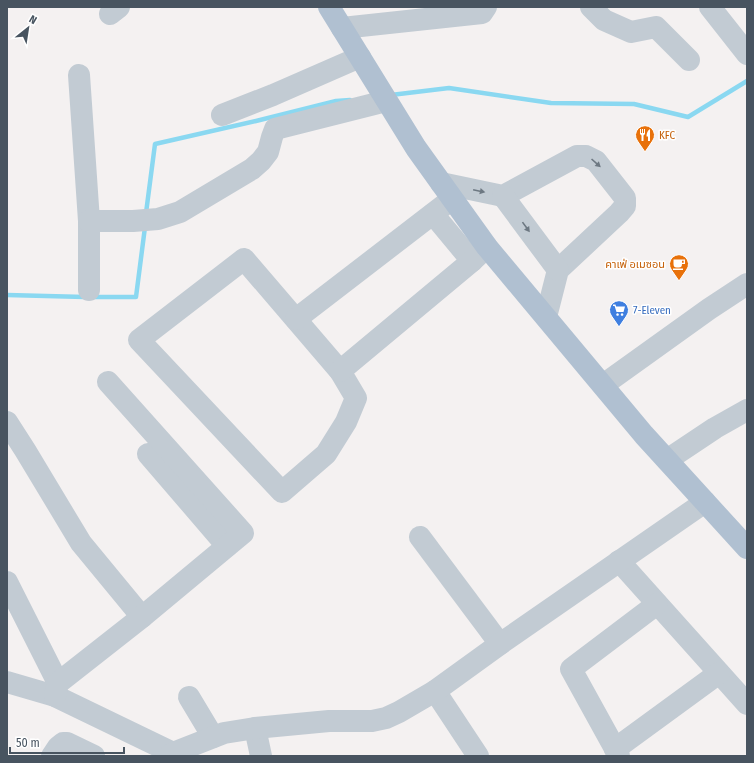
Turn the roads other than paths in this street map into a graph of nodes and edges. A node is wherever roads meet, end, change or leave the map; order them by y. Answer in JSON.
{"nodes":[{"id":1,"x":328,"y":7,"type":"edge"},
{"id":2,"x":486,"y":7,"type":"edge"},
{"id":3,"x":591,"y":7,"type":"edge"},
{"id":4,"x":710,"y":7,"type":"edge"},
{"id":5,"x":342,"y":28,"type":"junction"},
{"id":6,"x":747,"y":54,"type":"edge"},
{"id":7,"x":360,"y":57,"type":"junction"},
{"id":8,"x":689,"y":60,"type":"dead end"},
{"id":9,"x":79,"y":75,"type":"dead end"},
{"id":10,"x":386,"y":101,"type":"junction"},
{"id":11,"x":282,"y":112,"type":"junction"},
{"id":12,"x":222,"y":115,"type":"dead end"},
{"id":13,"x":446,"y":191,"type":"junction"},
{"id":14,"x":503,"y":196,"type":"junction"},
{"id":15,"x":432,"y":214,"type":"junction"},
{"id":16,"x":89,"y":221,"type":"junction"},
{"id":17,"x":480,"y":254,"type":"junction"},
{"id":18,"x":558,"y":270,"type":"junction"},
{"id":19,"x":747,"y":284,"type":"edge"},
{"id":20,"x":89,"y":290,"type":"dead end"},
{"id":21,"x":546,"y":317,"type":"junction"},
{"id":22,"x":296,"y":319,"type":"junction"},
{"id":23,"x":340,"y":371,"type":"junction"},
{"id":24,"x":108,"y":382,"type":"dead end"},
{"id":25,"x":603,"y":385,"type":"junction"},
{"id":26,"x":747,"y":410,"type":"edge"},
{"id":27,"x":7,"y":422,"type":"edge"},
{"id":28,"x":148,"y":454,"type":"dead end"},
{"id":29,"x":667,"y":460,"type":"junction"},
{"id":30,"x":705,"y":502,"type":"junction"},
{"id":31,"x":420,"y":537,"type":"dead end"},
{"id":32,"x":745,"y":542,"type":"edge"},
{"id":33,"x":227,"y":546,"type":"junction"},
{"id":34,"x":619,"y":561,"type":"junction"},
{"id":35,"x":7,"y":582,"type":"edge"},
{"id":36,"x":657,"y":604,"type":"junction"},
{"id":37,"x":142,"y":617,"type":"junction"},
{"id":38,"x":500,"y":644,"type":"junction"},
{"id":39,"x":719,"y":673,"type":"junction"},
{"id":40,"x":7,"y":682,"type":"edge"},
{"id":41,"x":57,"y":689,"type":"junction"},
{"id":42,"x":435,"y":690,"type":"junction"},
{"id":43,"x":189,"y":697,"type":"dead end"},
{"id":44,"x":747,"y":704,"type":"edge"},
{"id":45,"x":255,"y":728,"type":"junction"},
{"id":46,"x":213,"y":737,"type":"junction"},
{"id":47,"x":617,"y":752,"type":"edge"},
{"id":48,"x":171,"y":754,"type":"edge"},
{"id":49,"x":52,"y":756,"type":"edge"},
{"id":50,"x":94,"y":756,"type":"edge"},
{"id":51,"x":261,"y":756,"type":"edge"},
{"id":52,"x":478,"y":756,"type":"edge"}],
"edges":[{"from":1,"to":5,"type":"main road"},
{"from":2,"to":5,"type":"street"},
{"from":3,"to":8,"type":"street"},
{"from":4,"to":6,"type":"street"},
{"from":5,"to":7,"type":"main road"},
{"from":7,"to":10,"type":"main road"},
{"from":7,"to":11,"type":"street"},
{"from":9,"to":16,"type":"street"},
{"from":10,"to":11,"type":"street"},
{"from":10,"to":13,"type":"main road"},
{"from":11,"to":12,"type":"street"},
{"from":11,"to":16,"type":"street"},
{"from":13,"to":14,"type":"street","one_way":true},
{"from":13,"to":15,"type":"street"},
{"from":13,"to":17,"type":"main road"},
{"from":14,"to":18,"type":"street","one_way":true},
{"from":14,"to":18,"type":"street","one_way":true},
{"from":15,"to":17,"type":"street"},
{"from":15,"to":22,"type":"street"},
{"from":16,"to":20,"type":"street"},
{"from":17,"to":21,"type":"main road"},
{"from":17,"to":23,"type":"street"},
{"from":18,"to":21,"type":"street"},
{"from":19,"to":25,"type":"street"},
{"from":21,"to":25,"type":"main road"},
{"from":22,"to":23,"type":"street"},
{"from":22,"to":23,"type":"street"},
{"from":24,"to":33,"type":"street"},
{"from":25,"to":29,"type":"main road"},
{"from":26,"to":29,"type":"street"},
{"from":27,"to":37,"type":"street"},
{"from":28,"to":33,"type":"street"},
{"from":29,"to":30,"type":"main road"},
{"from":30,"to":32,"type":"main road"},
{"from":30,"to":34,"type":"street"},
{"from":31,"to":38,"type":"street"},
{"from":33,"to":37,"type":"street"},
{"from":34,"to":36,"type":"street"},
{"from":34,"to":38,"type":"street"},
{"from":35,"to":41,"type":"street"},
{"from":36,"to":39,"type":"street"},
{"from":36,"to":47,"type":"street"},
{"from":37,"to":41,"type":"street"},
{"from":38,"to":42,"type":"street"},
{"from":39,"to":44,"type":"street"},
{"from":39,"to":47,"type":"street"},
{"from":40,"to":41,"type":"street"},
{"from":41,"to":48,"type":"street"},
{"from":42,"to":45,"type":"street"},
{"from":42,"to":52,"type":"street"},
{"from":43,"to":46,"type":"street"},
{"from":45,"to":46,"type":"street"},
{"from":45,"to":51,"type":"street"},
{"from":46,"to":48,"type":"street"},
{"from":49,"to":50,"type":"street"}]}
